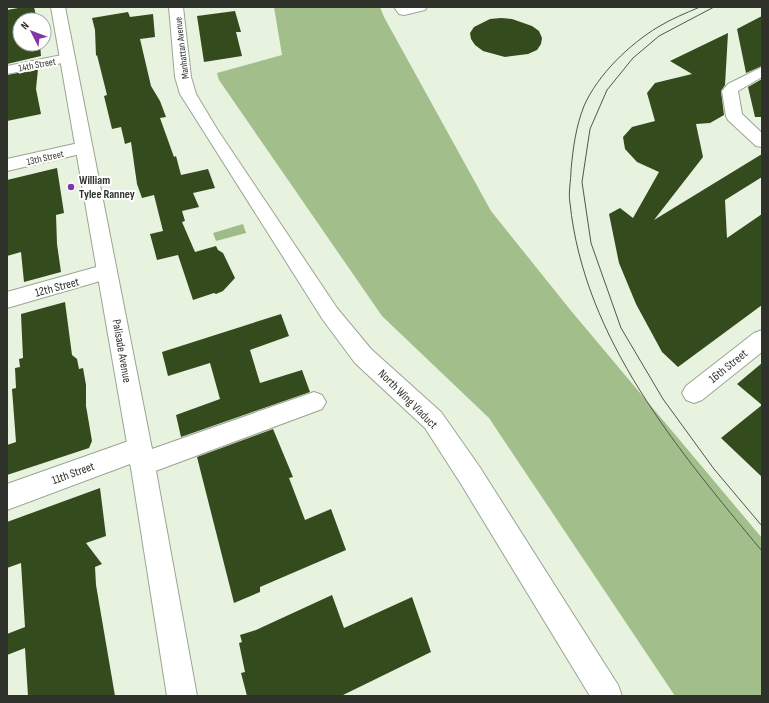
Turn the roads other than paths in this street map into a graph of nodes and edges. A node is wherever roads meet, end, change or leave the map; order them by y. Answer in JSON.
{"nodes":[{"id":1,"x":58,"y":7,"type":"edge"},
{"id":2,"x":176,"y":7,"type":"edge"},
{"id":3,"x":420,"y":7,"type":"edge"},
{"id":4,"x":402,"y":9,"type":"edge"},
{"id":5,"x":67,"y":58,"type":"junction"},
{"id":6,"x":7,"y":70,"type":"edge"},
{"id":7,"x":762,"y":71,"type":"edge"},
{"id":8,"x":210,"y":130,"type":"joint"},
{"id":9,"x":762,"y":142,"type":"edge"},
{"id":10,"x":83,"y":148,"type":"junction"},
{"id":11,"x":7,"y":166,"type":"edge"},
{"id":12,"x":107,"y":272,"type":"junction"},
{"id":13,"x":7,"y":300,"type":"edge"},
{"id":14,"x":762,"y":339,"type":"edge"},
{"id":15,"x":694,"y":393,"type":"dead end"},
{"id":16,"x":314,"y":402,"type":"dead end"},
{"id":17,"x":141,"y":457,"type":"junction"},
{"id":18,"x":7,"y":497,"type":"edge"},
{"id":19,"x":182,"y":696,"type":"edge"},
{"id":20,"x":607,"y":696,"type":"edge"}],
"edges":[{"from":1,"to":5,"type":"main road","name":"Palisade Avenue"},
{"from":2,"to":8,"type":"main road","name":"Manhattan Avenue"},
{"from":3,"to":4,"type":"main road"},
{"from":5,"to":6,"type":"main road","name":"14th Street"},
{"from":5,"to":10,"type":"main road","name":"Palisade Avenue"},
{"from":7,"to":9,"type":"main road"},
{"from":8,"to":20,"type":"main road","name":"North Wing Viaduct"},
{"from":10,"to":11,"type":"main road","name":"13th Street"},
{"from":10,"to":12,"type":"main road","name":"Palisade Avenue"},
{"from":12,"to":13,"type":"main road","name":"12th Street"},
{"from":12,"to":17,"type":"main road","name":"Palisade Avenue"},
{"from":14,"to":15,"type":"main road","name":"16th Street"},
{"from":16,"to":17,"type":"main road","name":"11th Street"},
{"from":17,"to":18,"type":"main road","name":"11th Street"},
{"from":17,"to":19,"type":"main road","name":"Palisade Avenue"}]}
